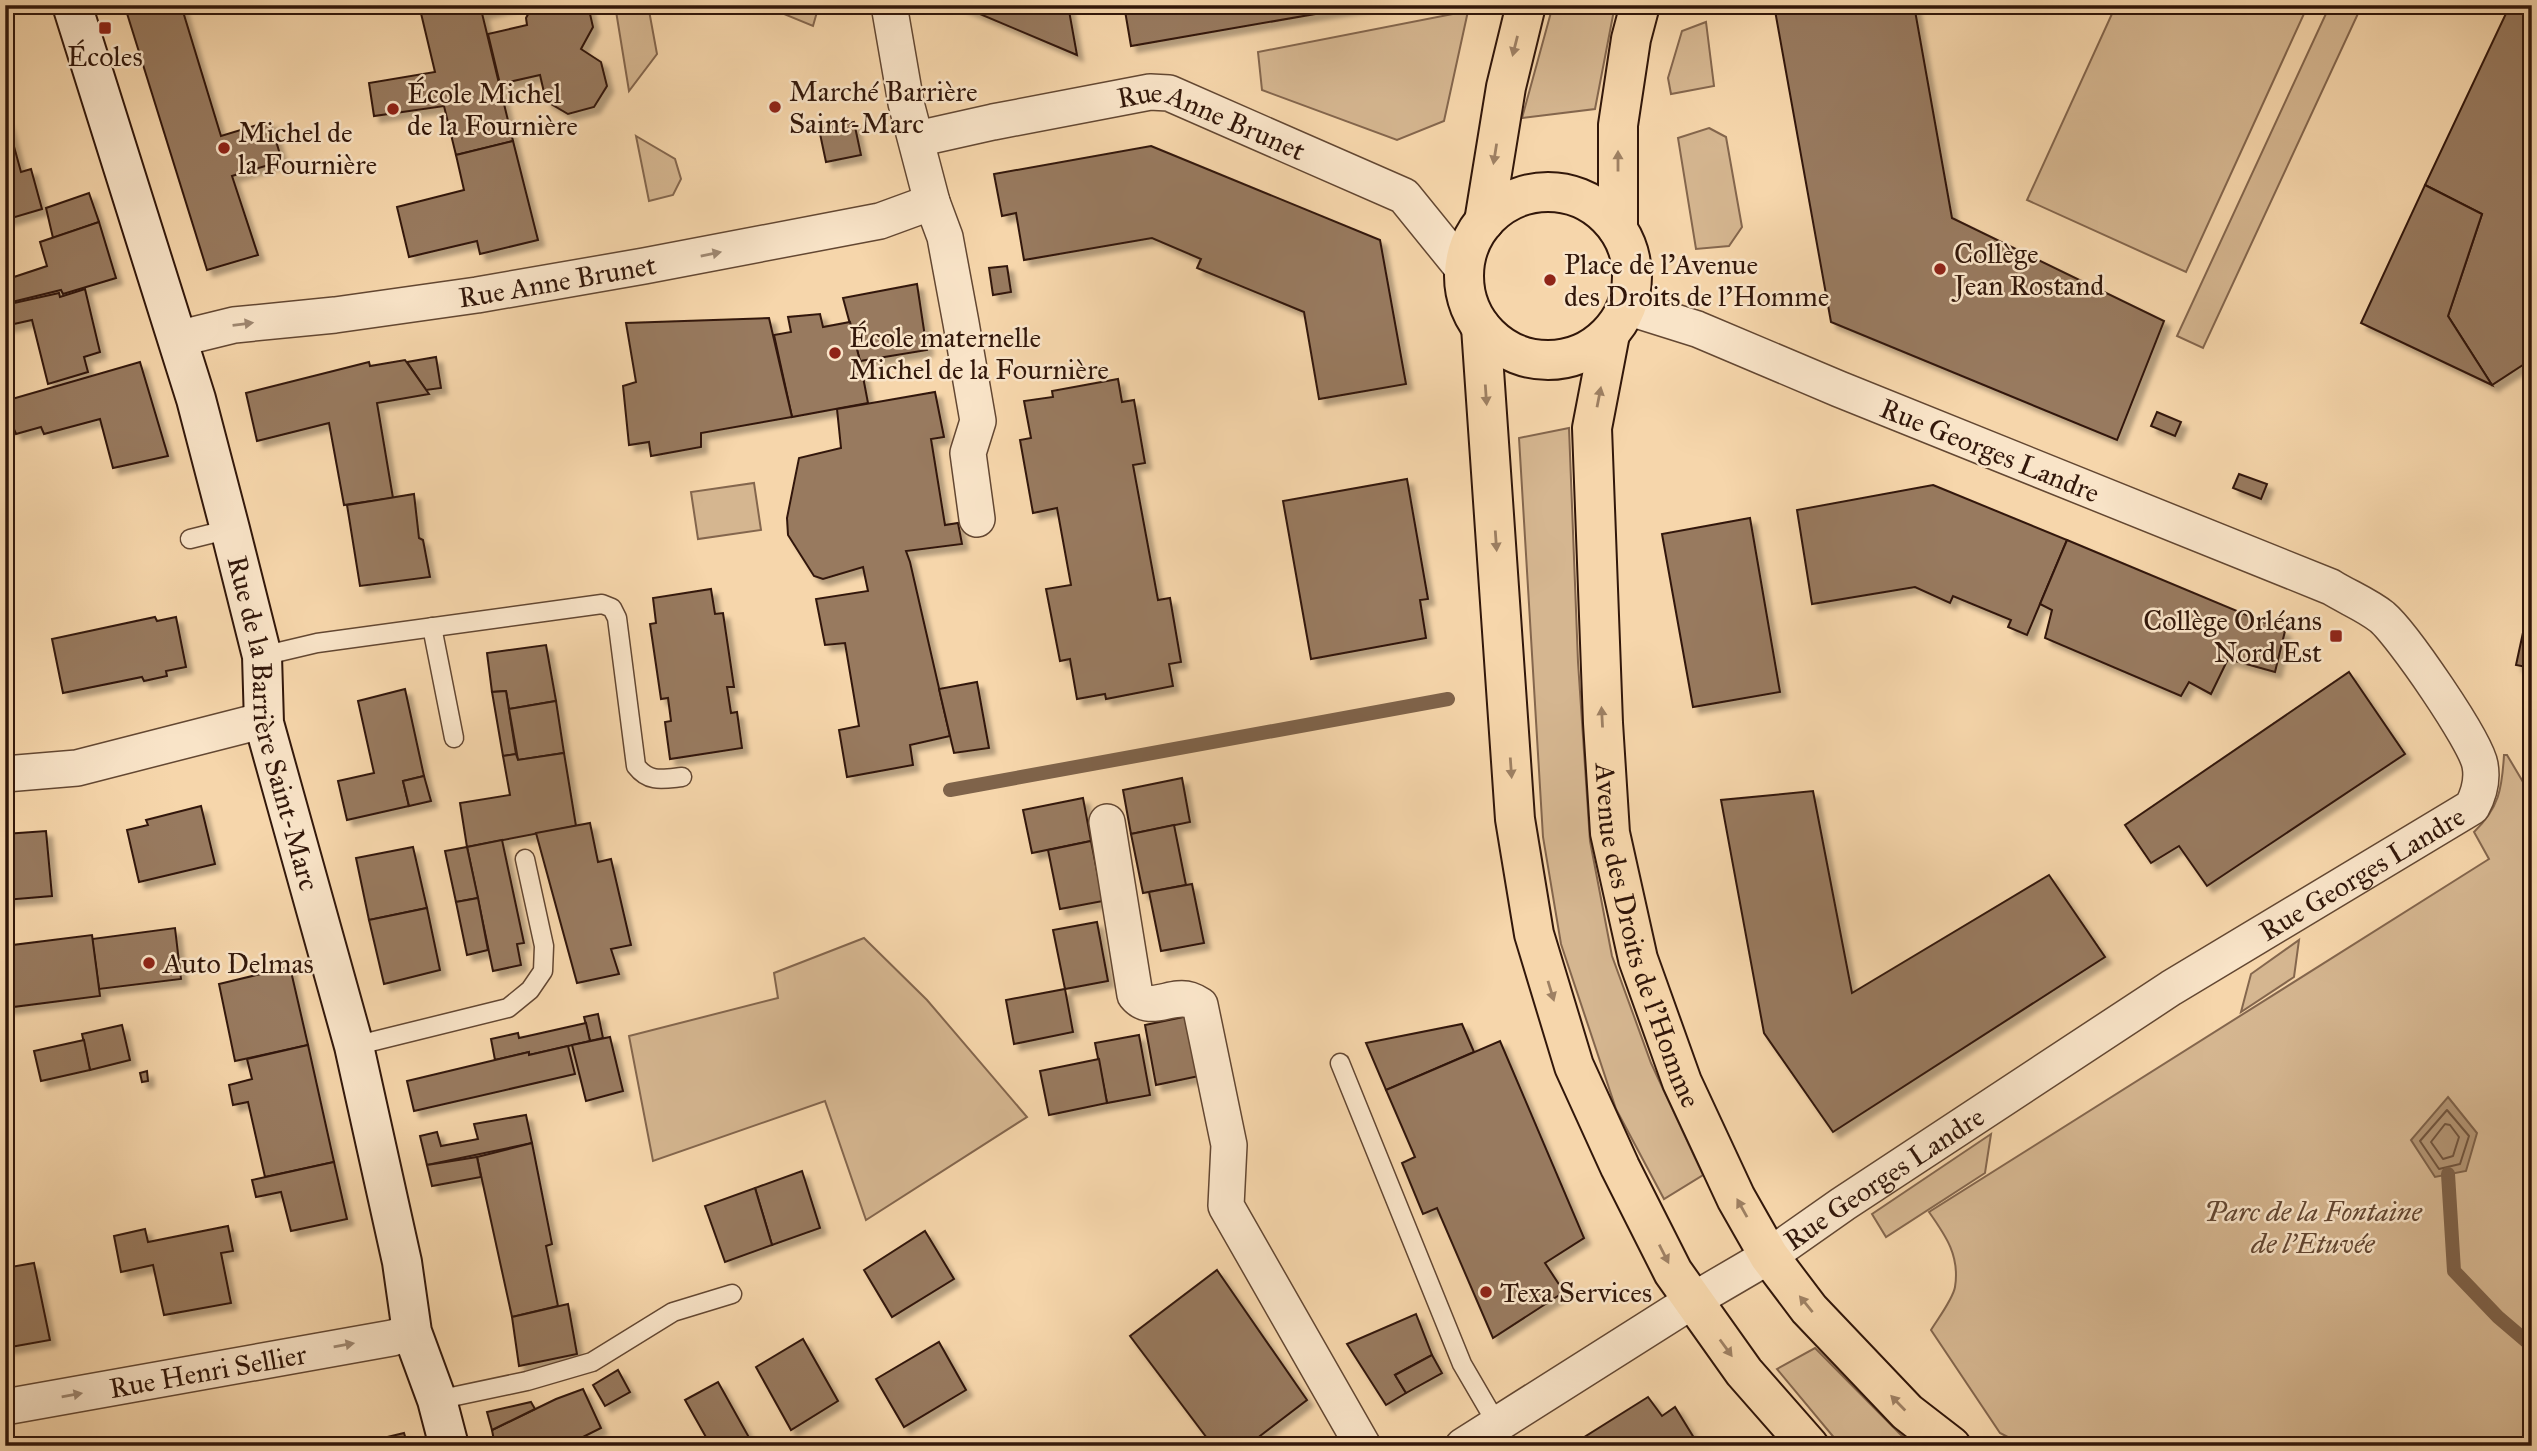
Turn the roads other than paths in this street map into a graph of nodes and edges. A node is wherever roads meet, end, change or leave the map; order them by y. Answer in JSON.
{"nodes":[{"id":1,"x":72,"y":5,"type":"edge"},
{"id":2,"x":889,"y":5,"type":"edge"},
{"id":3,"x":1526,"y":5,"type":"edge"},
{"id":4,"x":1635,"y":22,"type":"edge"},
{"id":5,"x":917,"y":139,"type":"junction"},
{"id":6,"x":932,"y":202,"type":"junction"},
{"id":7,"x":1484,"y":222,"type":"junction"},
{"id":8,"x":1618,"y":229,"type":"junction"},
{"id":9,"x":1464,"y":270,"type":"junction"},
{"id":10,"x":1618,"y":321,"type":"junction"},
{"id":11,"x":1481,"y":327,"type":"junction"},
{"id":12,"x":177,"y":339,"type":"junction"},
{"id":13,"x":977,"y":519,"type":"dead end"},
{"id":14,"x":230,"y":529,"type":"junction"},
{"id":15,"x":190,"y":539,"type":"dead end"},
{"id":16,"x":432,"y":627,"type":"junction"},
{"id":17,"x":262,"y":656,"type":"junction"},
{"id":18,"x":264,"y":723,"type":"junction"},
{"id":19,"x":454,"y":738,"type":"dead end"},
{"id":20,"x":5,"y":774,"type":"edge"},
{"id":21,"x":682,"y":776,"type":"dead end"},
{"id":22,"x":1107,"y":822,"type":"dead end"},
{"id":23,"x":525,"y":859,"type":"dead end"},
{"id":24,"x":354,"y":1045,"type":"junction"},
{"id":25,"x":1340,"y":1063,"type":"dead end"},
{"id":26,"x":1769,"y":1256,"type":"junction"},
{"id":27,"x":732,"y":1294,"type":"dead end"},
{"id":28,"x":1692,"y":1301,"type":"junction"},
{"id":29,"x":412,"y":1332,"type":"junction"},
{"id":30,"x":437,"y":1401,"type":"junction"},
{"id":31,"x":5,"y":1407,"type":"edge"},
{"id":32,"x":1497,"y":1424,"type":"junction"},
{"id":33,"x":449,"y":1446,"type":"edge"},
{"id":34,"x":1363,"y":1446,"type":"edge"},
{"id":35,"x":1463,"y":1446,"type":"edge"},
{"id":36,"x":1809,"y":1446,"type":"edge"},
{"id":37,"x":1951,"y":1446,"type":"edge"}],
"edges":[{"from":1,"to":12,"type":"main road","name":"Rue de la Barrière Saint-Marc"},
{"from":2,"to":5,"type":"street"},
{"from":3,"to":7,"type":"main road","name":"Avenue des Droits de l'Homme","one_way":true},
{"from":8,"to":4,"type":"main road","name":"Avenue des Droits de l'Homme","one_way":true},
{"from":5,"to":6,"type":"street"},
{"from":5,"to":9,"type":"street","name":"Rue Anne Brunet"},
{"from":12,"to":6,"type":"street","name":"Rue Anne Brunet","one_way":true},
{"from":6,"to":13,"type":"street"},
{"from":7,"to":8,"type":"main road","name":"Avenue des Droits de l'Homme"},
{"from":7,"to":9,"type":"main road","name":"Avenue des Droits de l'Homme"},
{"from":8,"to":10,"type":"main road","name":"Avenue des Droits de l'Homme"},
{"from":9,"to":11,"type":"main road","name":"Avenue des Droits de l'Homme"},
{"from":10,"to":11,"type":"main road","name":"Avenue des Droits de l'Homme"},
{"from":26,"to":10,"type":"main road","name":"Avenue des Droits de l'Homme","one_way":true},
{"from":10,"to":26,"type":"street","name":"Rue Georges Landre"},
{"from":11,"to":28,"type":"main road","name":"Avenue des Droits de l'Homme","one_way":true},
{"from":12,"to":14,"type":"main road","name":"Rue de la Barrière Saint-Marc"},
{"from":14,"to":15,"type":"lane"},
{"from":14,"to":17,"type":"main road","name":"Rue de la Barrière Saint-Marc"},
{"from":16,"to":17,"type":"lane"},
{"from":16,"to":19,"type":"lane"},
{"from":16,"to":21,"type":"lane"},
{"from":17,"to":18,"type":"main road","name":"Rue de la Barrière Saint-Marc"},
{"from":18,"to":20,"type":"street"},
{"from":18,"to":24,"type":"main road","name":"Rue de la Barrière Saint-Marc"},
{"from":22,"to":34,"type":"street"},
{"from":23,"to":24,"type":"lane"},
{"from":24,"to":29,"type":"main road","name":"Rue de la Barrière Saint-Marc"},
{"from":25,"to":32,"type":"lane"},
{"from":26,"to":28,"type":"street","name":"Rue Georges Landre"},
{"from":37,"to":26,"type":"main road","name":"Avenue des Droits de l'Homme","one_way":true},
{"from":27,"to":30,"type":"lane"},
{"from":28,"to":32,"type":"street","name":"Rue Georges Landre"},
{"from":28,"to":36,"type":"main road","name":"Avenue des Droits de l'Homme","one_way":true},
{"from":29,"to":30,"type":"main road","name":"Rue de la Barrière Saint-Marc"},
{"from":31,"to":29,"type":"street","name":"Rue Henri Sellier","one_way":true},
{"from":30,"to":33,"type":"main road","name":"Rue de la Barrière Saint-Marc"},
{"from":32,"to":35,"type":"street","name":"Rue Georges Landre"}]}
